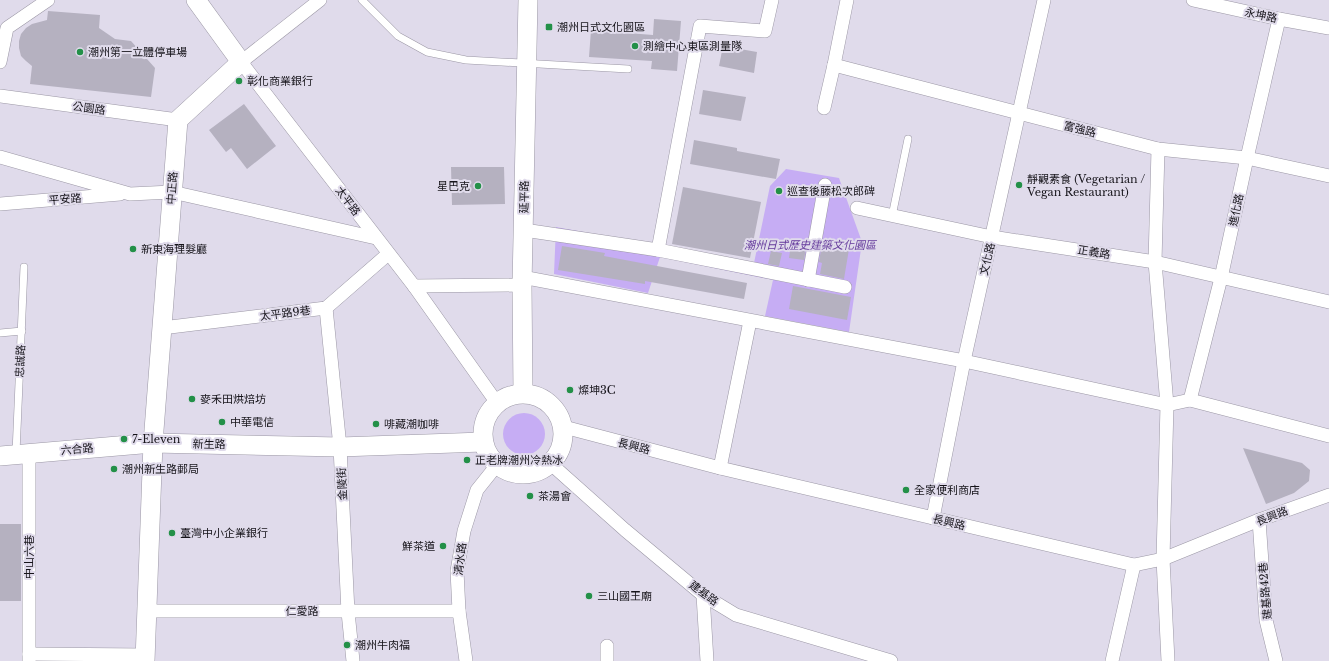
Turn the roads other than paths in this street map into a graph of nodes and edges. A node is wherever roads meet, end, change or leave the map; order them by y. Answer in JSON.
{"nodes":[{"id":1,"x":48,"y":0,"type":"edge"},
{"id":2,"x":196,"y":0,"type":"edge"},
{"id":3,"x":320,"y":0,"type":"edge"},
{"id":4,"x":362,"y":0,"type":"edge"},
{"id":5,"x":528,"y":0,"type":"edge"},
{"id":6,"x":772,"y":0,"type":"edge"},
{"id":7,"x":847,"y":0,"type":"edge"},
{"id":8,"x":1044,"y":0,"type":"edge"},
{"id":9,"x":1193,"y":0,"type":"edge"},
{"id":10,"x":1279,"y":19,"type":"junction"},
{"id":11,"x":3,"y":27,"type":"edge"},
{"id":12,"x":1329,"y":28,"type":"edge"},
{"id":13,"x":0,"y":62,"type":"edge"},
{"id":14,"x":241,"y":62,"type":"junction"},
{"id":15,"x":527,"y":64,"type":"junction"},
{"id":16,"x":834,"y":65,"type":"junction"},
{"id":17,"x":628,"y":69,"type":"dead end"},
{"id":18,"x":0,"y":96,"type":"edge"},
{"id":19,"x":824,"y":108,"type":"dead end"},
{"id":20,"x":1019,"y":114,"type":"junction"},
{"id":21,"x":178,"y":120,"type":"junction"},
{"id":22,"x":908,"y":139,"type":"dead end"},
{"id":23,"x":1158,"y":149,"type":"junction"},
{"id":24,"x":0,"y":157,"type":"edge"},
{"id":25,"x":1247,"y":158,"type":"junction"},
{"id":26,"x":1329,"y":176,"type":"edge"},
{"id":27,"x":825,"y":185,"type":"dead end"},
{"id":28,"x":172,"y":192,"type":"junction"},
{"id":29,"x":130,"y":194,"type":"junction"},
{"id":30,"x":0,"y":204,"type":"edge"},
{"id":31,"x":857,"y":208,"type":"dead end"},
{"id":32,"x":892,"y":216,"type":"junction"},
{"id":33,"x":524,"y":230,"type":"junction"},
{"id":34,"x":992,"y":237,"type":"junction"},
{"id":35,"x":376,"y":238,"type":"junction"},
{"id":36,"x":658,"y":250,"type":"junction"},
{"id":37,"x":388,"y":254,"type":"junction"},
{"id":38,"x":1155,"y":262,"type":"junction"},
{"id":39,"x":24,"y":267,"type":"dead end"},
{"id":40,"x":1221,"y":278,"type":"junction"},
{"id":41,"x":808,"y":280,"type":"junction"},
{"id":42,"x":522,"y":281,"type":"junction"},
{"id":43,"x":414,"y":286,"type":"junction"},
{"id":44,"x":845,"y":287,"type":"dead end"},
{"id":45,"x":1329,"y":302,"type":"edge"},
{"id":46,"x":326,"y":308,"type":"junction"},
{"id":47,"x":750,"y":321,"type":"junction"},
{"id":48,"x":162,"y":328,"type":"junction"},
{"id":49,"x":22,"y":331,"type":"junction"},
{"id":50,"x":0,"y":333,"type":"edge"},
{"id":51,"x":964,"y":361,"type":"junction"},
{"id":52,"x":523,"y":393,"type":"junction"},
{"id":53,"x":1190,"y":400,"type":"junction"},
{"id":54,"x":497,"y":403,"type":"junction"},
{"id":55,"x":1167,"y":405,"type":"junction"},
{"id":56,"x":564,"y":427,"type":"junction"},
{"id":57,"x":1329,"y":436,"type":"edge"},
{"id":58,"x":483,"y":442,"type":"junction"},
{"id":59,"x":153,"y":443,"type":"junction"},
{"id":60,"x":340,"y":447,"type":"junction"},
{"id":61,"x":15,"y":454,"type":"edge"},
{"id":62,"x":551,"y":464,"type":"junction"},
{"id":63,"x":497,"y":465,"type":"junction"},
{"id":64,"x":720,"y":468,"type":"junction"},
{"id":65,"x":1329,"y":494,"type":"edge"},
{"id":66,"x":933,"y":518,"type":"junction"},
{"id":67,"x":1259,"y":520,"type":"junction"},
{"id":68,"x":1163,"y":559,"type":"junction"},
{"id":69,"x":1134,"y":565,"type":"junction"},
{"id":70,"x":703,"y":595,"type":"junction"},
{"id":71,"x":146,"y":611,"type":"junction"},
{"id":72,"x":458,"y":611,"type":"junction"},
{"id":73,"x":348,"y":612,"type":"junction"},
{"id":74,"x":607,"y":646,"type":"dead end"},
{"id":75,"x":29,"y":658,"type":"edge"},
{"id":76,"x":145,"y":658,"type":"edge"},
{"id":77,"x":354,"y":661,"type":"edge"},
{"id":78,"x":466,"y":661,"type":"edge"},
{"id":79,"x":607,"y":661,"type":"edge"},
{"id":80,"x":707,"y":661,"type":"edge"},
{"id":81,"x":889,"y":661,"type":"edge"},
{"id":82,"x":1112,"y":661,"type":"edge"},
{"id":83,"x":1168,"y":661,"type":"edge"},
{"id":84,"x":1276,"y":661,"type":"edge"}],
"edges":[{"from":1,"to":11,"type":"street"},
{"from":2,"to":14,"type":"main road","name":"太平路"},
{"from":3,"to":14,"type":"street"},
{"from":4,"to":15,"type":"lane"},
{"from":5,"to":15,"type":"main road","name":"延平路"},
{"from":6,"to":36,"type":"street"},
{"from":7,"to":16,"type":"street"},
{"from":8,"to":20,"type":"street","name":"文化路"},
{"from":9,"to":10,"type":"street","name":"永坤路"},
{"from":10,"to":12,"type":"street","name":"永坤路"},
{"from":10,"to":25,"type":"street","name":"進化路"},
{"from":11,"to":13,"type":"street"},
{"from":14,"to":21,"type":"main road"},
{"from":14,"to":35,"type":"street","name":"太平路"},
{"from":15,"to":17,"type":"lane"},
{"from":15,"to":33,"type":"main road","name":"延平路"},
{"from":16,"to":19,"type":"street"},
{"from":16,"to":20,"type":"street","name":"富強路"},
{"from":18,"to":21,"type":"street","name":"公園路"},
{"from":20,"to":23,"type":"street","name":"富強路"},
{"from":20,"to":34,"type":"street","name":"文化路"},
{"from":21,"to":28,"type":"main road","name":"中正路"},
{"from":22,"to":32,"type":"lane"},
{"from":23,"to":25,"type":"street","name":"富強路"},
{"from":23,"to":38,"type":"street"},
{"from":24,"to":29,"type":"street"},
{"from":25,"to":26,"type":"street","name":"富強路"},
{"from":25,"to":40,"type":"street","name":"進化路"},
{"from":27,"to":41,"type":"street"},
{"from":28,"to":29,"type":"street","name":"平安路"},
{"from":28,"to":35,"type":"street","name":"平安路"},
{"from":28,"to":48,"type":"main road","name":"中正路"},
{"from":29,"to":30,"type":"street","name":"平安路"},
{"from":31,"to":32,"type":"street","name":"正義路"},
{"from":32,"to":34,"type":"street","name":"正義路"},
{"from":33,"to":36,"type":"street"},
{"from":33,"to":42,"type":"main road","name":"延平路"},
{"from":34,"to":38,"type":"street","name":"正義路"},
{"from":34,"to":51,"type":"street","name":"文化路"},
{"from":35,"to":37,"type":"street","name":"太平路"},
{"from":36,"to":41,"type":"street"},
{"from":37,"to":43,"type":"street","name":"太平路"},
{"from":37,"to":46,"type":"street","name":"太平路9巷"},
{"from":38,"to":40,"type":"street","name":"正義路"},
{"from":38,"to":55,"type":"street"},
{"from":39,"to":49,"type":"lane","name":"忠誠路"},
{"from":40,"to":45,"type":"street","name":"正義路"},
{"from":40,"to":53,"type":"street","name":"進化路"},
{"from":41,"to":44,"type":"street"},
{"from":42,"to":43,"type":"street"},
{"from":42,"to":47,"type":"street"},
{"from":42,"to":52,"type":"main road","name":"延平路"},
{"from":43,"to":54,"type":"street","name":"太平路"},
{"from":46,"to":48,"type":"street","name":"太平路9巷"},
{"from":46,"to":60,"type":"street","name":"金陵街"},
{"from":47,"to":51,"type":"street"},
{"from":47,"to":64,"type":"street"},
{"from":48,"to":59,"type":"main road","name":"中正路"},
{"from":49,"to":50,"type":"lane"},
{"from":49,"to":61,"type":"lane","name":"忠誠路"},
{"from":51,"to":55,"type":"street"},
{"from":51,"to":66,"type":"street","name":"文化路"},
{"from":52,"to":54,"type":"main road"},
{"from":52,"to":56,"type":"main road"},
{"from":53,"to":55,"type":"street"},
{"from":53,"to":57,"type":"street"},
{"from":54,"to":58,"type":"main road"},
{"from":55,"to":68,"type":"street"},
{"from":56,"to":62,"type":"main road"},
{"from":56,"to":64,"type":"street","name":"長興路"},
{"from":58,"to":60,"type":"main road","name":"新生路"},
{"from":58,"to":63,"type":"main road"},
{"from":59,"to":60,"type":"main road","name":"新生路"},
{"from":59,"to":61,"type":"main road","name":"六合路"},
{"from":59,"to":71,"type":"main road"},
{"from":60,"to":73,"type":"street","name":"金陵街"},
{"from":61,"to":75,"type":"street","name":"中山六巷"},
{"from":62,"to":63,"type":"main road"},
{"from":62,"to":70,"type":"street","name":"建基路"},
{"from":63,"to":72,"type":"street","name":"清水路"},
{"from":64,"to":66,"type":"street","name":"長興路"},
{"from":65,"to":67,"type":"street","name":"長興路"},
{"from":66,"to":69,"type":"street","name":"長興路"},
{"from":67,"to":68,"type":"street","name":"長興路"},
{"from":67,"to":84,"type":"street","name":"建基路42巷"},
{"from":68,"to":69,"type":"street","name":"長興路"},
{"from":68,"to":83,"type":"street"},
{"from":69,"to":82,"type":"street"},
{"from":70,"to":80,"type":"street"},
{"from":70,"to":81,"type":"street","name":"建基路"},
{"from":71,"to":73,"type":"street","name":"仁愛路"},
{"from":71,"to":76,"type":"main road"},
{"from":72,"to":73,"type":"street","name":"仁愛路"},
{"from":72,"to":78,"type":"street","name":"清水路"},
{"from":73,"to":77,"type":"street","name":"金陵街"},
{"from":74,"to":79,"type":"street"},
{"from":75,"to":76,"type":"street"}]}
